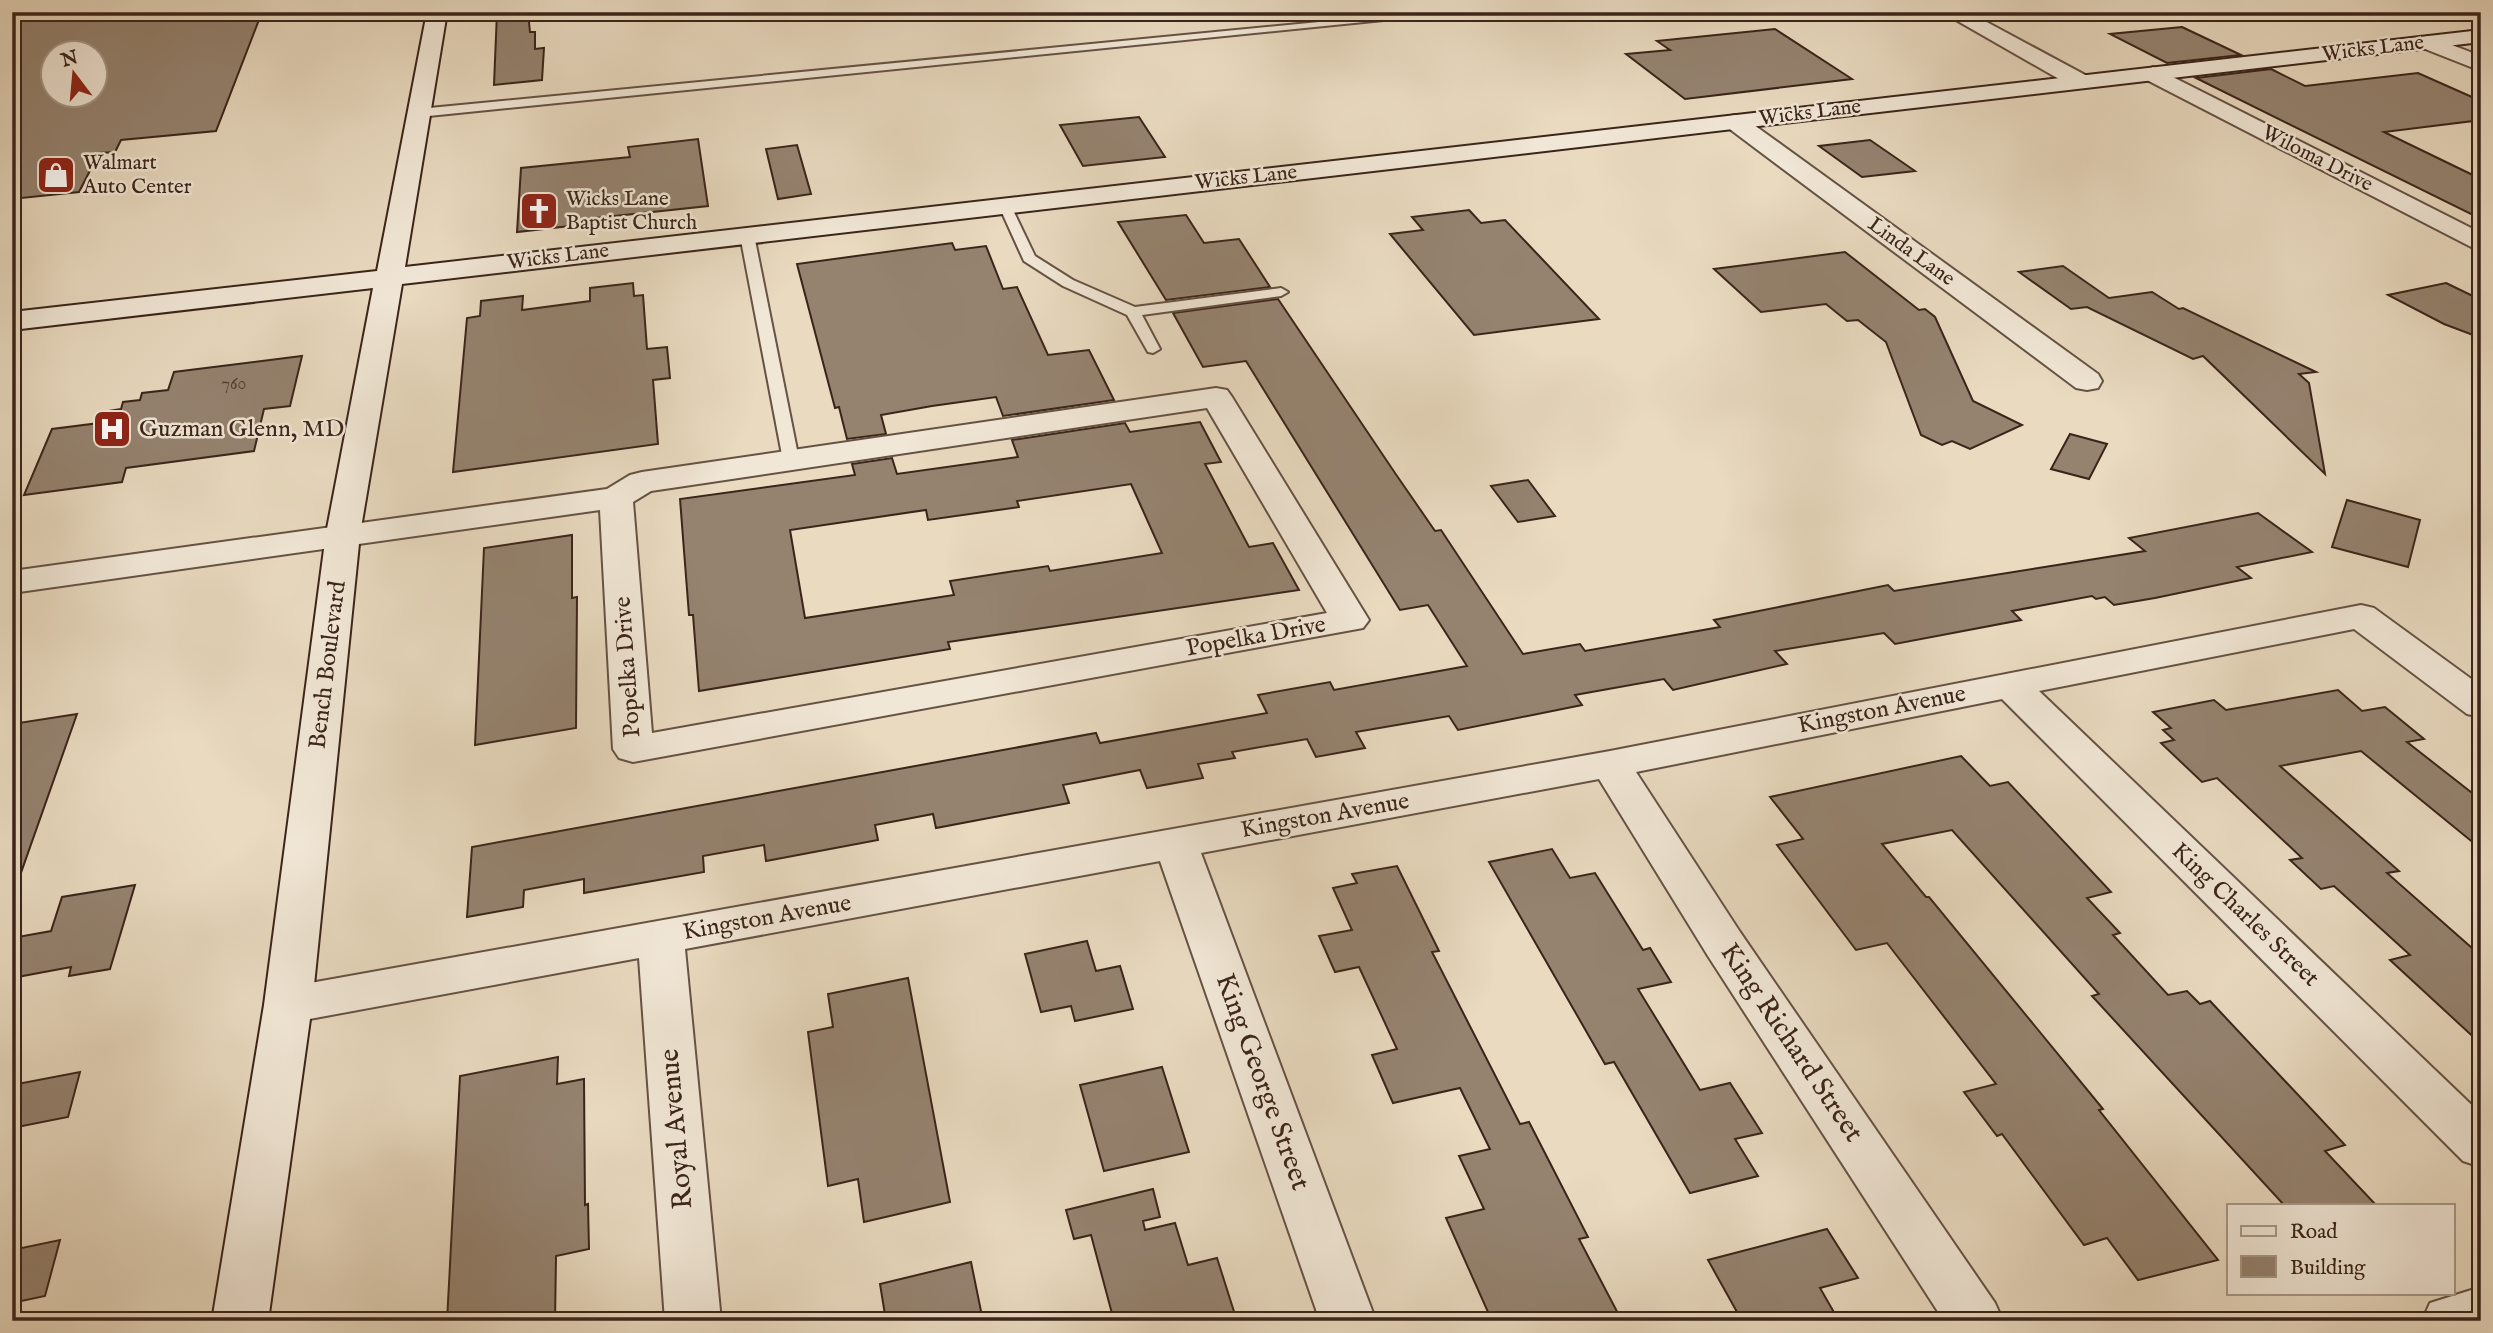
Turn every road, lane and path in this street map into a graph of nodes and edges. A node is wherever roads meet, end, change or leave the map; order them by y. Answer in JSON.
{"nodes":[{"id":1,"x":437,"y":12,"type":"edge"},
{"id":2,"x":1458,"y":12,"type":"edge"},
{"id":3,"x":1952,"y":12,"type":"edge"},
{"id":4,"x":2481,"y":36,"type":"edge"},
{"id":5,"x":2428,"y":42,"type":"junction"},
{"id":6,"x":2481,"y":64,"type":"edge"},
{"id":7,"x":2153,"y":74,"type":"junction"},
{"id":8,"x":2081,"y":82,"type":"junction"},
{"id":9,"x":419,"y":113,"type":"junction"},
{"id":10,"x":1735,"y":122,"type":"junction"},
{"id":11,"x":1004,"y":206,"type":"junction"},
{"id":12,"x":747,"y":235,"type":"junction"},
{"id":13,"x":2481,"y":244,"type":"edge"},
{"id":14,"x":389,"y":276,"type":"junction"},
{"id":15,"x":1281,"y":292,"type":"dead end"},
{"id":16,"x":1133,"y":312,"type":"junction"},
{"id":17,"x":12,"y":321,"type":"edge"},
{"id":18,"x":1153,"y":348,"type":"dead end"},
{"id":19,"x":2087,"y":381,"type":"dead end"},
{"id":20,"x":791,"y":460,"type":"junction"},
{"id":21,"x":616,"y":498,"type":"junction"},
{"id":22,"x":343,"y":534,"type":"junction"},
{"id":23,"x":12,"y":582,"type":"edge"},
{"id":24,"x":2010,"y":685,"type":"junction"},
{"id":25,"x":2481,"y":705,"type":"edge"},
{"id":26,"x":1610,"y":764,"type":"junction"},
{"id":27,"x":1175,"y":843,"type":"junction"},
{"id":28,"x":661,"y":937,"type":"junction"},
{"id":29,"x":288,"y":1005,"type":"junction"},
{"id":30,"x":2481,"y":1146,"type":"edge"},
{"id":31,"x":2481,"y":1311,"type":"edge"},
{"id":32,"x":240,"y":1321,"type":"edge"},
{"id":33,"x":693,"y":1321,"type":"edge"},
{"id":34,"x":1348,"y":1321,"type":"edge"},
{"id":35,"x":1975,"y":1321,"type":"edge"},
{"id":36,"x":2450,"y":1321,"type":"edge"}],
"edges":[{"from":1,"to":9,"type":"street","name":"Bench Boulevard"},
{"from":2,"to":9,"type":"lane"},
{"from":3,"to":8,"type":"street"},
{"from":4,"to":5,"type":"street","name":"Wicks Lane"},
{"from":5,"to":6,"type":"street"},
{"from":5,"to":7,"type":"street","name":"Wicks Lane"},
{"from":7,"to":8,"type":"street","name":"Wicks Lane"},
{"from":7,"to":13,"type":"street","name":"Wiloma Drive"},
{"from":8,"to":10,"type":"street","name":"Wicks Lane"},
{"from":9,"to":14,"type":"street","name":"Bench Boulevard"},
{"from":10,"to":11,"type":"street","name":"Wicks Lane"},
{"from":10,"to":19,"type":"street","name":"Linda Lane"},
{"from":11,"to":12,"type":"street","name":"Wicks Lane"},
{"from":11,"to":16,"type":"lane"},
{"from":12,"to":14,"type":"street","name":"Wicks Lane"},
{"from":12,"to":20,"type":"lane"},
{"from":14,"to":17,"type":"street","name":"Wicks Lane"},
{"from":14,"to":22,"type":"street","name":"Bench Boulevard"},
{"from":15,"to":16,"type":"lane"},
{"from":16,"to":18,"type":"lane"},
{"from":20,"to":21,"type":"street","name":"Popelka Drive"},
{"from":20,"to":21,"type":"street","name":"Popelka Drive"},
{"from":21,"to":22,"type":"street","name":"Popelka Drive"},
{"from":22,"to":23,"type":"street","name":"Popelka Drive"},
{"from":22,"to":29,"type":"street","name":"Bench Boulevard"},
{"from":24,"to":25,"type":"street","name":"Kingston Avenue"},
{"from":24,"to":26,"type":"street","name":"Kingston Avenue"},
{"from":24,"to":30,"type":"street","name":"King Charles Street"},
{"from":26,"to":27,"type":"street","name":"Kingston Avenue"},
{"from":26,"to":35,"type":"street","name":"King Richard Street"},
{"from":27,"to":28,"type":"street","name":"Kingston Avenue"},
{"from":27,"to":34,"type":"street","name":"King George Street"},
{"from":28,"to":29,"type":"street","name":"Kingston Avenue"},
{"from":28,"to":33,"type":"street","name":"Royal Avenue"},
{"from":29,"to":32,"type":"street","name":"Bench Boulevard"},
{"from":31,"to":36,"type":"street"}]}
